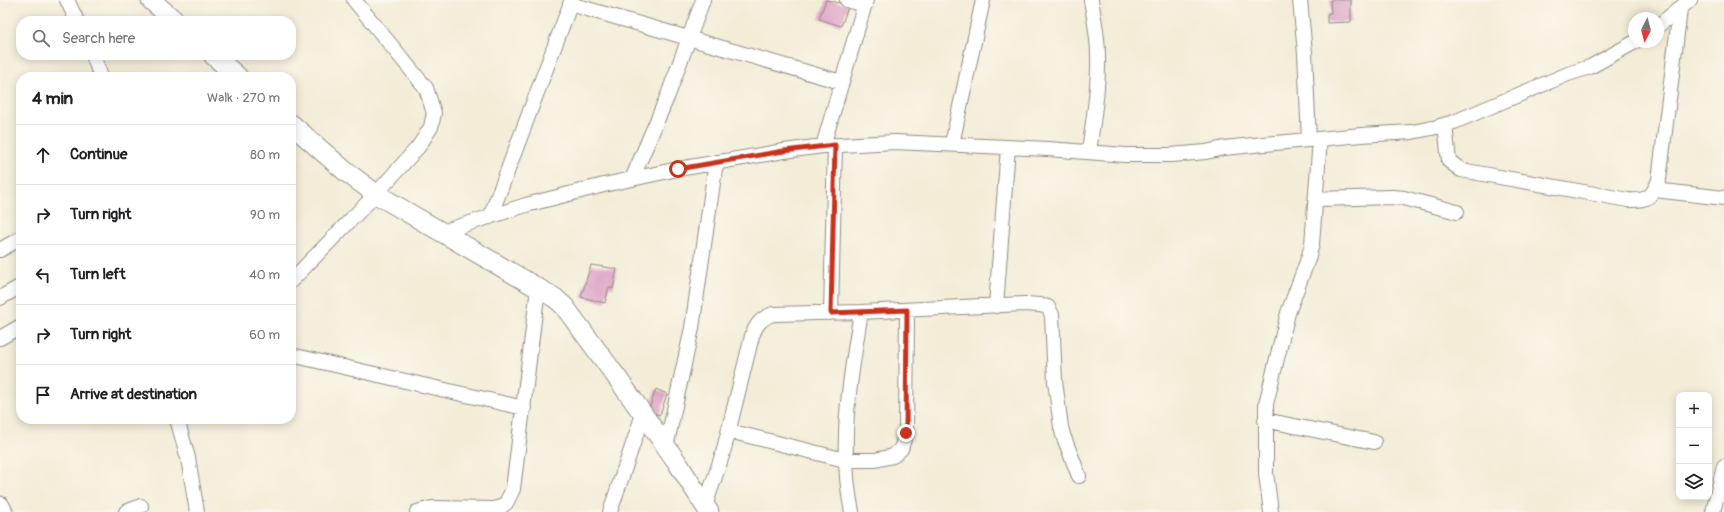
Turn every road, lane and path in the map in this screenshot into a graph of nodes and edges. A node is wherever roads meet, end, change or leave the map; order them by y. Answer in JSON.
{"nodes":[{"id":1,"x":67,"y":0,"type":"edge"},
{"id":2,"x":151,"y":0,"type":"edge"},
{"id":3,"x":354,"y":0,"type":"edge"},
{"id":4,"x":703,"y":0,"type":"edge"},
{"id":5,"x":846,"y":0,"type":"edge"},
{"id":6,"x":983,"y":0,"type":"edge"},
{"id":7,"x":1091,"y":0,"type":"edge"},
{"id":8,"x":1300,"y":0,"type":"edge"},
{"id":9,"x":571,"y":2,"type":"edge"},
{"id":10,"x":866,"y":3,"type":"edge"},
{"id":11,"x":1685,"y":4,"type":"edge"},
{"id":12,"x":75,"y":16,"type":"edge"},
{"id":13,"x":169,"y":16,"type":"edge"},
{"id":14,"x":1664,"y":21,"type":"edge"},
{"id":15,"x":690,"y":38,"type":"junction"},
{"id":16,"x":1628,"y":46,"type":"edge"},
{"id":17,"x":95,"y":60,"type":"edge"},
{"id":18,"x":219,"y":60,"type":"edge"},
{"id":19,"x":99,"y":72,"type":"edge"},
{"id":20,"x":232,"y":72,"type":"edge"},
{"id":21,"x":841,"y":82,"type":"junction"},
{"id":22,"x":1445,"y":125,"type":"junction"},
{"id":23,"x":296,"y":128,"type":"edge"},
{"id":24,"x":1314,"y":139,"type":"junction"},
{"id":25,"x":952,"y":144,"type":"junction"},
{"id":26,"x":829,"y":146,"type":"junction"},
{"id":27,"x":1008,"y":147,"type":"junction"},
{"id":28,"x":1089,"y":152,"type":"junction"},
{"id":29,"x":716,"y":162,"type":"junction"},
{"id":30,"x":632,"y":179,"type":"junction"},
{"id":31,"x":1655,"y":190,"type":"junction"},
{"id":32,"x":376,"y":194,"type":"junction"},
{"id":33,"x":1724,"y":198,"type":"edge"},
{"id":34,"x":1316,"y":199,"type":"junction"},
{"id":35,"x":1458,"y":212,"type":"dead end"},
{"id":36,"x":490,"y":217,"type":"junction"},
{"id":37,"x":442,"y":232,"type":"junction"},
{"id":38,"x":16,"y":241,"type":"edge"},
{"id":39,"x":0,"y":250,"type":"edge"},
{"id":40,"x":296,"y":276,"type":"edge"},
{"id":41,"x":538,"y":288,"type":"junction"},
{"id":42,"x":16,"y":289,"type":"edge"},
{"id":43,"x":0,"y":298,"type":"edge"},
{"id":44,"x":996,"y":306,"type":"junction"},
{"id":45,"x":907,"y":310,"type":"junction"},
{"id":46,"x":861,"y":312,"type":"junction"},
{"id":47,"x":831,"y":313,"type":"junction"},
{"id":48,"x":16,"y":329,"type":"edge"},
{"id":49,"x":0,"y":338,"type":"edge"},
{"id":50,"x":296,"y":356,"type":"edge"},
{"id":51,"x":524,"y":408,"type":"junction"},
{"id":52,"x":643,"y":414,"type":"junction"},
{"id":53,"x":1265,"y":420,"type":"junction"},
{"id":54,"x":178,"y":424,"type":"edge"},
{"id":55,"x":729,"y":432,"type":"junction"},
{"id":56,"x":1374,"y":442,"type":"dead end"},
{"id":57,"x":666,"y":447,"type":"junction"},
{"id":58,"x":845,"y":460,"type":"junction"},
{"id":59,"x":1724,"y":466,"type":"edge"},
{"id":60,"x":1079,"y":476,"type":"dead end"},
{"id":61,"x":510,"y":505,"type":"edge"},
{"id":62,"x":0,"y":506,"type":"edge"},
{"id":63,"x":141,"y":506,"type":"dead end"},
{"id":64,"x":707,"y":509,"type":"edge"},
{"id":65,"x":432,"y":510,"type":"edge"},
{"id":66,"x":3,"y":512,"type":"edge"},
{"id":67,"x":126,"y":512,"type":"edge"},
{"id":68,"x":197,"y":512,"type":"edge"},
{"id":69,"x":417,"y":512,"type":"edge"},
{"id":70,"x":610,"y":512,"type":"edge"},
{"id":71,"x":852,"y":512,"type":"edge"},
{"id":72,"x":1271,"y":512,"type":"edge"},
{"id":73,"x":1713,"y":512,"type":"edge"}],
"edges":[{"from":1,"to":12,"type":"street"},
{"from":2,"to":13,"type":"street"},
{"from":3,"to":32,"type":"street"},
{"from":4,"to":15,"type":"street"},
{"from":5,"to":10,"type":"street"},
{"from":6,"to":25,"type":"street"},
{"from":7,"to":28,"type":"street"},
{"from":8,"to":24,"type":"street"},
{"from":9,"to":15,"type":"street"},
{"from":9,"to":36,"type":"street"},
{"from":10,"to":21,"type":"street"},
{"from":11,"to":14,"type":"street"},
{"from":11,"to":31,"type":"street"},
{"from":15,"to":21,"type":"street"},
{"from":15,"to":30,"type":"street"},
{"from":16,"to":22,"type":"street"},
{"from":17,"to":19,"type":"street"},
{"from":18,"to":20,"type":"street"},
{"from":21,"to":26,"type":"street"},
{"from":22,"to":24,"type":"street"},
{"from":22,"to":31,"type":"street"},
{"from":23,"to":32,"type":"street"},
{"from":24,"to":28,"type":"street"},
{"from":24,"to":34,"type":"street"},
{"from":25,"to":26,"type":"street"},
{"from":25,"to":27,"type":"street"},
{"from":26,"to":29,"type":"street"},
{"from":26,"to":47,"type":"street"},
{"from":27,"to":28,"type":"street"},
{"from":27,"to":44,"type":"street"},
{"from":29,"to":30,"type":"street"},
{"from":29,"to":57,"type":"street"},
{"from":30,"to":36,"type":"street"},
{"from":31,"to":33,"type":"street"},
{"from":32,"to":37,"type":"street"},
{"from":32,"to":40,"type":"street"},
{"from":34,"to":35,"type":"street"},
{"from":34,"to":53,"type":"street"},
{"from":36,"to":37,"type":"street"},
{"from":37,"to":41,"type":"street"},
{"from":38,"to":39,"type":"street"},
{"from":41,"to":51,"type":"street"},
{"from":41,"to":52,"type":"street"},
{"from":42,"to":43,"type":"street"},
{"from":44,"to":45,"type":"street"},
{"from":44,"to":60,"type":"street"},
{"from":45,"to":46,"type":"street"},
{"from":45,"to":58,"type":"street"},
{"from":46,"to":47,"type":"street"},
{"from":46,"to":58,"type":"street"},
{"from":47,"to":55,"type":"street"},
{"from":48,"to":49,"type":"street"},
{"from":50,"to":51,"type":"street"},
{"from":51,"to":61,"type":"street"},
{"from":52,"to":57,"type":"street"},
{"from":52,"to":70,"type":"street"},
{"from":53,"to":56,"type":"street"},
{"from":53,"to":72,"type":"street"},
{"from":54,"to":68,"type":"street"},
{"from":55,"to":58,"type":"street"},
{"from":55,"to":64,"type":"street"},
{"from":57,"to":64,"type":"street"},
{"from":58,"to":71,"type":"street"},
{"from":59,"to":73,"type":"street"},
{"from":61,"to":65,"type":"street"},
{"from":62,"to":66,"type":"street"},
{"from":63,"to":67,"type":"street"},
{"from":65,"to":69,"type":"street"}]}
